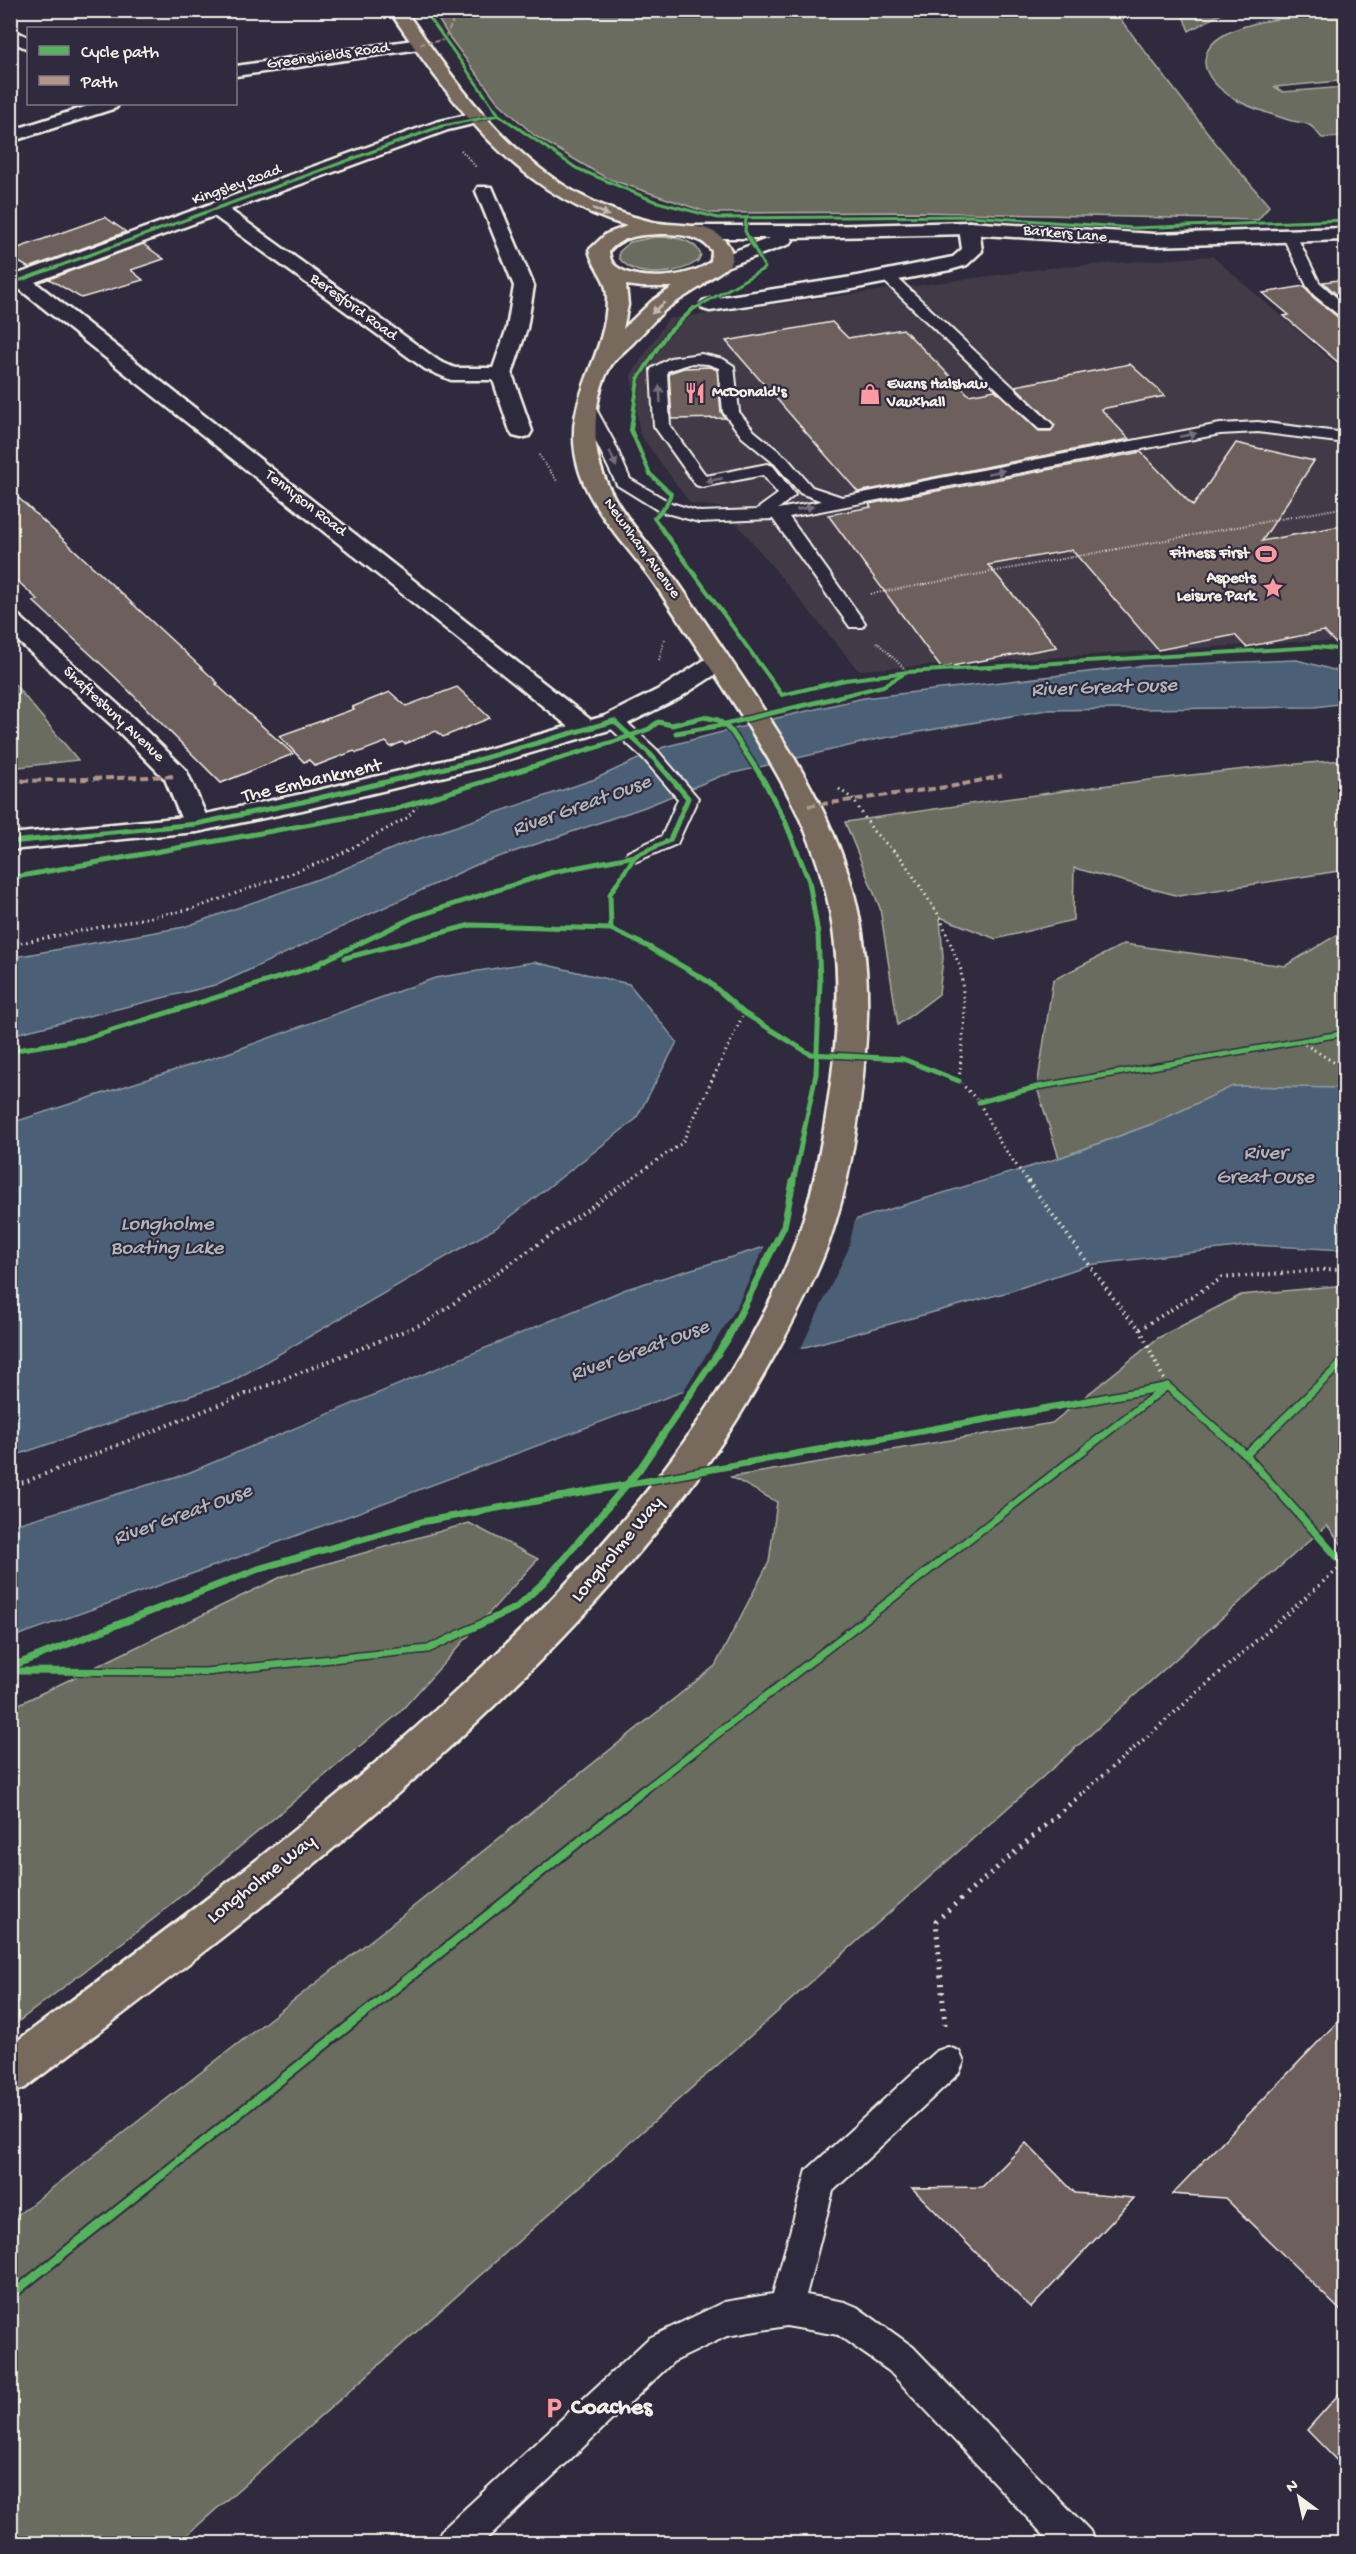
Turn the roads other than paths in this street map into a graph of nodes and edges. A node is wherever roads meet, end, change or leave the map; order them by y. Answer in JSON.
{"nodes":[{"id":1,"x":397,"y":10,"type":"edge"},
{"id":2,"x":10,"y":34,"type":"edge"},
{"id":3,"x":27,"y":43,"type":"edge"},
{"id":4,"x":420,"y":44,"type":"junction"},
{"id":5,"x":237,"y":71,"type":"edge"},
{"id":6,"x":107,"y":105,"type":"edge"},
{"id":7,"x":475,"y":118,"type":"junction"},
{"id":8,"x":10,"y":137,"type":"edge"},
{"id":9,"x":552,"y":188,"type":"junction"},
{"id":10,"x":485,"y":191,"type":"dead end"},
{"id":11,"x":215,"y":208,"type":"junction"},
{"id":12,"x":575,"y":221,"type":"dead end"},
{"id":13,"x":654,"y":228,"type":"junction"},
{"id":14,"x":969,"y":228,"type":"junction"},
{"id":15,"x":695,"y":232,"type":"junction"},
{"id":16,"x":820,"y":232,"type":"junction"},
{"id":17,"x":1346,"y":234,"type":"edge"},
{"id":18,"x":1289,"y":235,"type":"junction"},
{"id":19,"x":587,"y":240,"type":"dead end"},
{"id":20,"x":598,"y":259,"type":"junction"},
{"id":21,"x":713,"y":269,"type":"junction"},
{"id":22,"x":613,"y":273,"type":"junction"},
{"id":23,"x":887,"y":276,"type":"junction"},
{"id":24,"x":16,"y":282,"type":"edge"},
{"id":25,"x":710,"y":305,"type":"dead end"},
{"id":26,"x":1346,"y":314,"type":"edge"},
{"id":27,"x":604,"y":360,"type":"junction"},
{"id":28,"x":501,"y":374,"type":"junction"},
{"id":29,"x":587,"y":406,"type":"junction"},
{"id":30,"x":1045,"y":426,"type":"dead end"},
{"id":31,"x":521,"y":431,"type":"dead end"},
{"id":32,"x":1346,"y":438,"type":"edge"},
{"id":33,"x":841,"y":501,"type":"junction"},
{"id":34,"x":778,"y":514,"type":"junction"},
{"id":35,"x":758,"y":516,"type":"junction"},
{"id":36,"x":10,"y":621,"type":"edge"},
{"id":37,"x":856,"y":623,"type":"road end"},
{"id":38,"x":718,"y":662,"type":"junction"},
{"id":39,"x":614,"y":721,"type":"junction"},
{"id":40,"x":587,"y":729,"type":"junction"},
{"id":41,"x":196,"y":824,"type":"junction"},
{"id":42,"x":10,"y":842,"type":"edge"},
{"id":43,"x":635,"y":856,"type":"dead end"},
{"id":44,"x":948,"y":2062,"type":"road end"},
{"id":45,"x":10,"y":2073,"type":"edge"},
{"id":46,"x":786,"y":2310,"type":"junction"},
{"id":47,"x":454,"y":2544,"type":"edge"},
{"id":48,"x":1077,"y":2544,"type":"edge"}],
"edges":[{"from":1,"to":4,"type":"main road"},
{"from":2,"to":3,"type":"street"},
{"from":4,"to":5,"type":"street","name":"Greenshields Road"},
{"from":4,"to":7,"type":"main road"},
{"from":6,"to":8,"type":"street"},
{"from":7,"to":9,"type":"main road"},
{"from":7,"to":11,"type":"street","name":"Kingsley Road"},
{"from":9,"to":12,"type":"main road"},
{"from":9,"to":13,"type":"main road","one_way":true},
{"from":10,"to":28,"type":"street"},
{"from":11,"to":24,"type":"street","name":"Kingsley Road"},
{"from":11,"to":28,"type":"street","name":"Beresford Road"},
{"from":13,"to":15,"type":"main road"},
{"from":13,"to":20,"type":"main road"},
{"from":14,"to":16,"type":"street","name":"Barkers Lane"},
{"from":14,"to":18,"type":"street","name":"Barkers Lane"},
{"from":14,"to":23,"type":"street"},
{"from":15,"to":16,"type":"street","name":"Barkers Lane"},
{"from":15,"to":21,"type":"main road"},
{"from":16,"to":21,"type":"street","name":"Barkers Lane"},
{"from":17,"to":18,"type":"street","name":"Barkers Lane"},
{"from":18,"to":26,"type":"lane"},
{"from":19,"to":20,"type":"main road"},
{"from":20,"to":22,"type":"main road"},
{"from":21,"to":22,"type":"main road"},
{"from":21,"to":27,"type":"main road","name":"Newnham Avenue","one_way":true},
{"from":22,"to":27,"type":"main road","name":"Newnham Avenue"},
{"from":23,"to":25,"type":"street"},
{"from":23,"to":30,"type":"lane"},
{"from":24,"to":40,"type":"street","name":"Tennyson Road"},
{"from":27,"to":29,"type":"main road","name":"Newnham Avenue"},
{"from":28,"to":31,"type":"street"},
{"from":29,"to":35,"type":"lane","one_way":true},
{"from":29,"to":38,"type":"main road","name":"Newnham Avenue"},
{"from":33,"to":32,"type":"lane","one_way":true},
{"from":34,"to":33,"type":"lane","one_way":true},
{"from":35,"to":33,"type":"lane","one_way":true},
{"from":34,"to":35,"type":"lane"},
{"from":34,"to":37,"type":"lane"},
{"from":36,"to":41,"type":"street","name":"Shaftesbury Avenue"},
{"from":38,"to":39,"type":"street","name":"The Embankment"},
{"from":38,"to":45,"type":"main road","name":"Longholme Way"},
{"from":39,"to":40,"type":"street","name":"The Embankment"},
{"from":39,"to":43,"type":"lane"},
{"from":40,"to":41,"type":"street","name":"The Embankment"},
{"from":41,"to":42,"type":"street","name":"The Embankment"},
{"from":44,"to":46,"type":"lane"},
{"from":46,"to":47,"type":"lane"},
{"from":46,"to":48,"type":"lane"}]}
